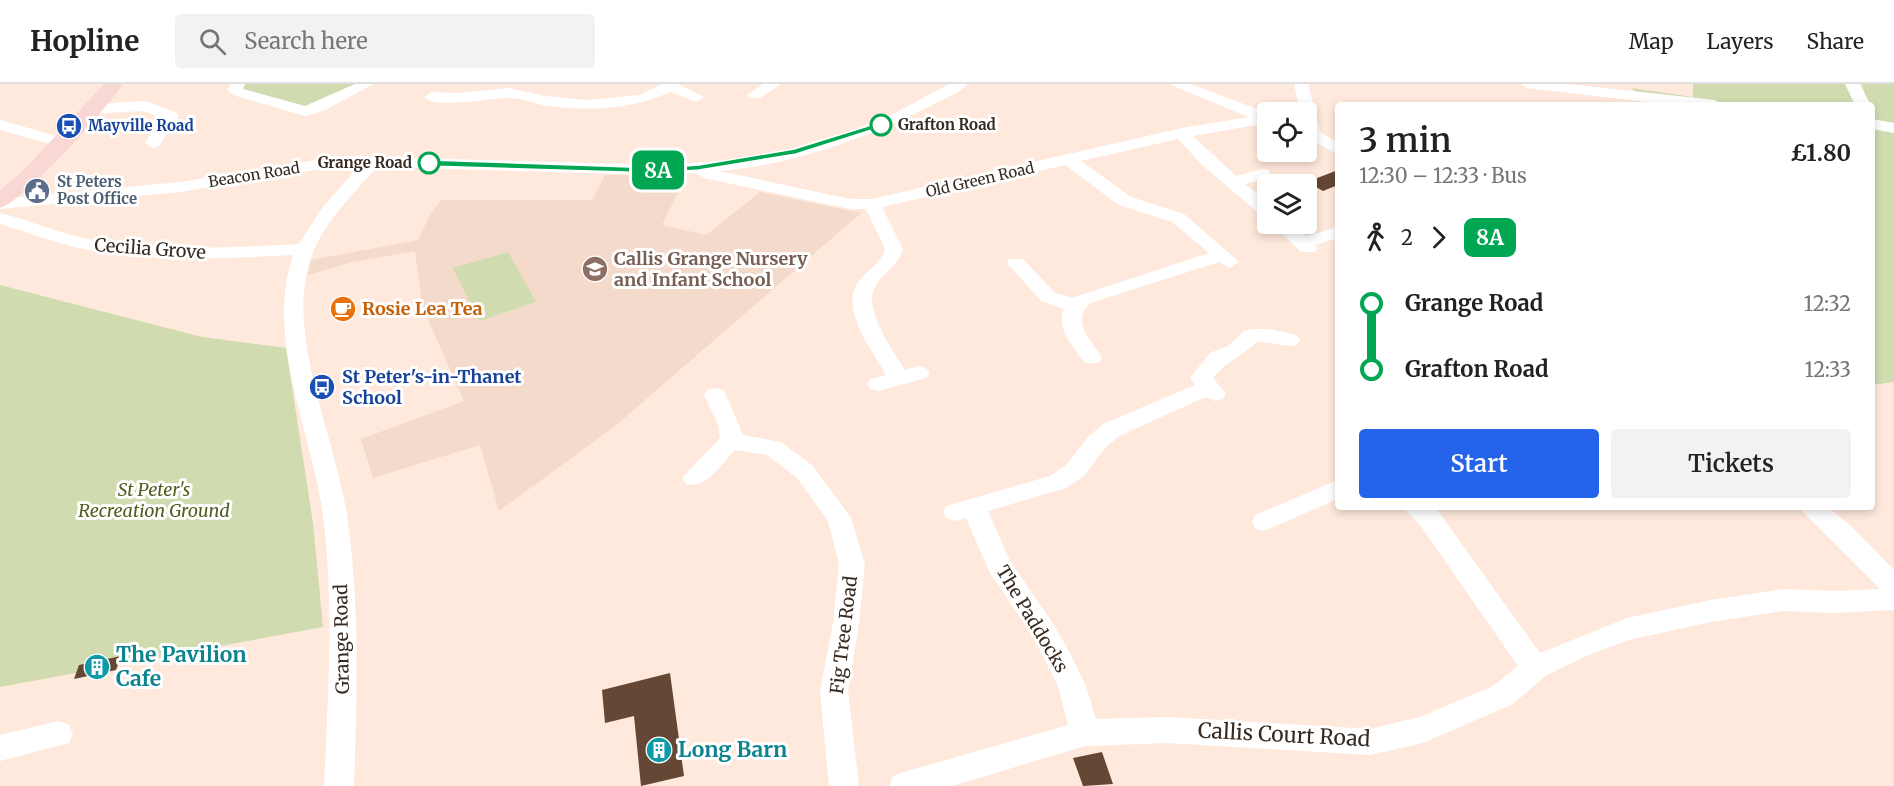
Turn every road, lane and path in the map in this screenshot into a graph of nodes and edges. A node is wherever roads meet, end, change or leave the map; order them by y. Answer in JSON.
{"nodes":[{"id":1,"x":114,"y":84,"type":"edge"},
{"id":2,"x":238,"y":84,"type":"edge"},
{"id":3,"x":367,"y":84,"type":"edge"},
{"id":4,"x":774,"y":84,"type":"edge"},
{"id":5,"x":960,"y":84,"type":"edge"},
{"id":6,"x":1176,"y":84,"type":"edge"},
{"id":7,"x":1301,"y":84,"type":"edge"},
{"id":8,"x":1527,"y":84,"type":"edge"},
{"id":9,"x":1694,"y":84,"type":"edge"},
{"id":10,"x":1852,"y":84,"type":"edge"},
{"id":11,"x":1548,"y":85,"type":"edge"},
{"id":12,"x":515,"y":88,"type":"edge"},
{"id":13,"x":755,"y":95,"type":"dead end"},
{"id":14,"x":432,"y":96,"type":"dead end"},
{"id":15,"x":696,"y":97,"type":"dead end"},
{"id":16,"x":1304,"y":102,"type":"edge"},
{"id":17,"x":1691,"y":102,"type":"edge"},
{"id":18,"x":1699,"y":102,"type":"edge"},
{"id":19,"x":1861,"y":102,"type":"edge"},
{"id":20,"x":92,"y":109,"type":"junction"},
{"id":21,"x":1257,"y":115,"type":"edge"},
{"id":22,"x":1257,"y":120,"type":"edge"},
{"id":23,"x":1875,"y":124,"type":"edge"},
{"id":24,"x":0,"y":125,"type":"edge"},
{"id":25,"x":1894,"y":128,"type":"edge"},
{"id":26,"x":1182,"y":133,"type":"junction"},
{"id":27,"x":1317,"y":135,"type":"edge"},
{"id":28,"x":155,"y":136,"type":"dead end"},
{"id":29,"x":61,"y":142,"type":"junction"},
{"id":30,"x":1335,"y":148,"type":"edge"},
{"id":31,"x":1069,"y":160,"type":"junction"},
{"id":32,"x":372,"y":162,"type":"junction"},
{"id":33,"x":699,"y":168,"type":"junction"},
{"id":34,"x":1257,"y":175,"type":"edge"},
{"id":35,"x":1234,"y":182,"type":"junction"},
{"id":36,"x":0,"y":202,"type":"edge"},
{"id":37,"x":1257,"y":202,"type":"edge"},
{"id":38,"x":872,"y":204,"type":"junction"},
{"id":39,"x":0,"y":218,"type":"edge"},
{"id":40,"x":1335,"y":229,"type":"edge"},
{"id":41,"x":1293,"y":234,"type":"edge"},
{"id":42,"x":303,"y":249,"type":"junction"},
{"id":43,"x":1014,"y":269,"type":"dead end"},
{"id":44,"x":1073,"y":306,"type":"junction"},
{"id":45,"x":1290,"y":340,"type":"dead end"},
{"id":46,"x":1083,"y":354,"type":"dead end"},
{"id":47,"x":878,"y":384,"type":"dead end"},
{"id":48,"x":714,"y":402,"type":"dead end"},
{"id":49,"x":730,"y":441,"type":"junction"},
{"id":50,"x":696,"y":478,"type":"dead end"},
{"id":51,"x":1335,"y":490,"type":"edge"},
{"id":52,"x":1419,"y":510,"type":"edge"},
{"id":53,"x":1814,"y":510,"type":"edge"},
{"id":54,"x":1264,"y":522,"type":"dead end"},
{"id":55,"x":1894,"y":587,"type":"edge"},
{"id":56,"x":1894,"y":599,"type":"edge"},
{"id":57,"x":1535,"y":668,"type":"junction"},
{"id":58,"x":1085,"y":733,"type":"junction"},
{"id":59,"x":59,"y":734,"type":"dead end"},
{"id":60,"x":0,"y":748,"type":"edge"},
{"id":61,"x":339,"y":786,"type":"edge"},
{"id":62,"x":844,"y":786,"type":"edge"},
{"id":63,"x":904,"y":786,"type":"edge"}],
"edges":[{"from":1,"to":20,"type":"main road"},
{"from":2,"to":3,"type":"street"},
{"from":4,"to":13,"type":"street"},
{"from":5,"to":33,"type":"street","name":"Beacon Road"},
{"from":6,"to":21,"type":"street"},
{"from":7,"to":16,"type":"street"},
{"from":8,"to":11,"type":"street"},
{"from":9,"to":18,"type":"street"},
{"from":10,"to":19,"type":"street"},
{"from":11,"to":17,"type":"street"},
{"from":12,"to":14,"type":"street"},
{"from":12,"to":15,"type":"street"},
{"from":20,"to":28,"type":"street"},
{"from":20,"to":29,"type":"main road"},
{"from":22,"to":26,"type":"street","name":"Old Green Road"},
{"from":23,"to":25,"type":"street"},
{"from":24,"to":29,"type":"street"},
{"from":26,"to":31,"type":"street","name":"Old Green Road"},
{"from":26,"to":35,"type":"street"},
{"from":27,"to":30,"type":"street"},
{"from":29,"to":36,"type":"main road"},
{"from":31,"to":38,"type":"street","name":"Old Green Road"},
{"from":31,"to":44,"type":"street"},
{"from":32,"to":33,"type":"street","name":"Beacon Road"},
{"from":32,"to":36,"type":"street","name":"Beacon Road"},
{"from":32,"to":42,"type":"street","name":"Grange Road"},
{"from":33,"to":38,"type":"street","name":"Old Green Road"},
{"from":34,"to":35,"type":"street"},
{"from":35,"to":37,"type":"street"},
{"from":38,"to":47,"type":"street"},
{"from":39,"to":42,"type":"street","name":"Cecilia Grove"},
{"from":40,"to":41,"type":"street"},
{"from":42,"to":61,"type":"street","name":"Grange Road"},
{"from":43,"to":44,"type":"street"},
{"from":44,"to":46,"type":"street"},
{"from":45,"to":58,"type":"street","name":"The Paddocks"},
{"from":48,"to":49,"type":"street"},
{"from":49,"to":50,"type":"street"},
{"from":49,"to":62,"type":"street","name":"Fig Tree Road"},
{"from":51,"to":54,"type":"street"},
{"from":52,"to":57,"type":"street"},
{"from":53,"to":55,"type":"street"},
{"from":56,"to":57,"type":"street","name":"Callis Court Road"},
{"from":57,"to":58,"type":"street","name":"Callis Court Road"},
{"from":58,"to":63,"type":"street","name":"Callis Court Road"},
{"from":59,"to":60,"type":"street"}]}
